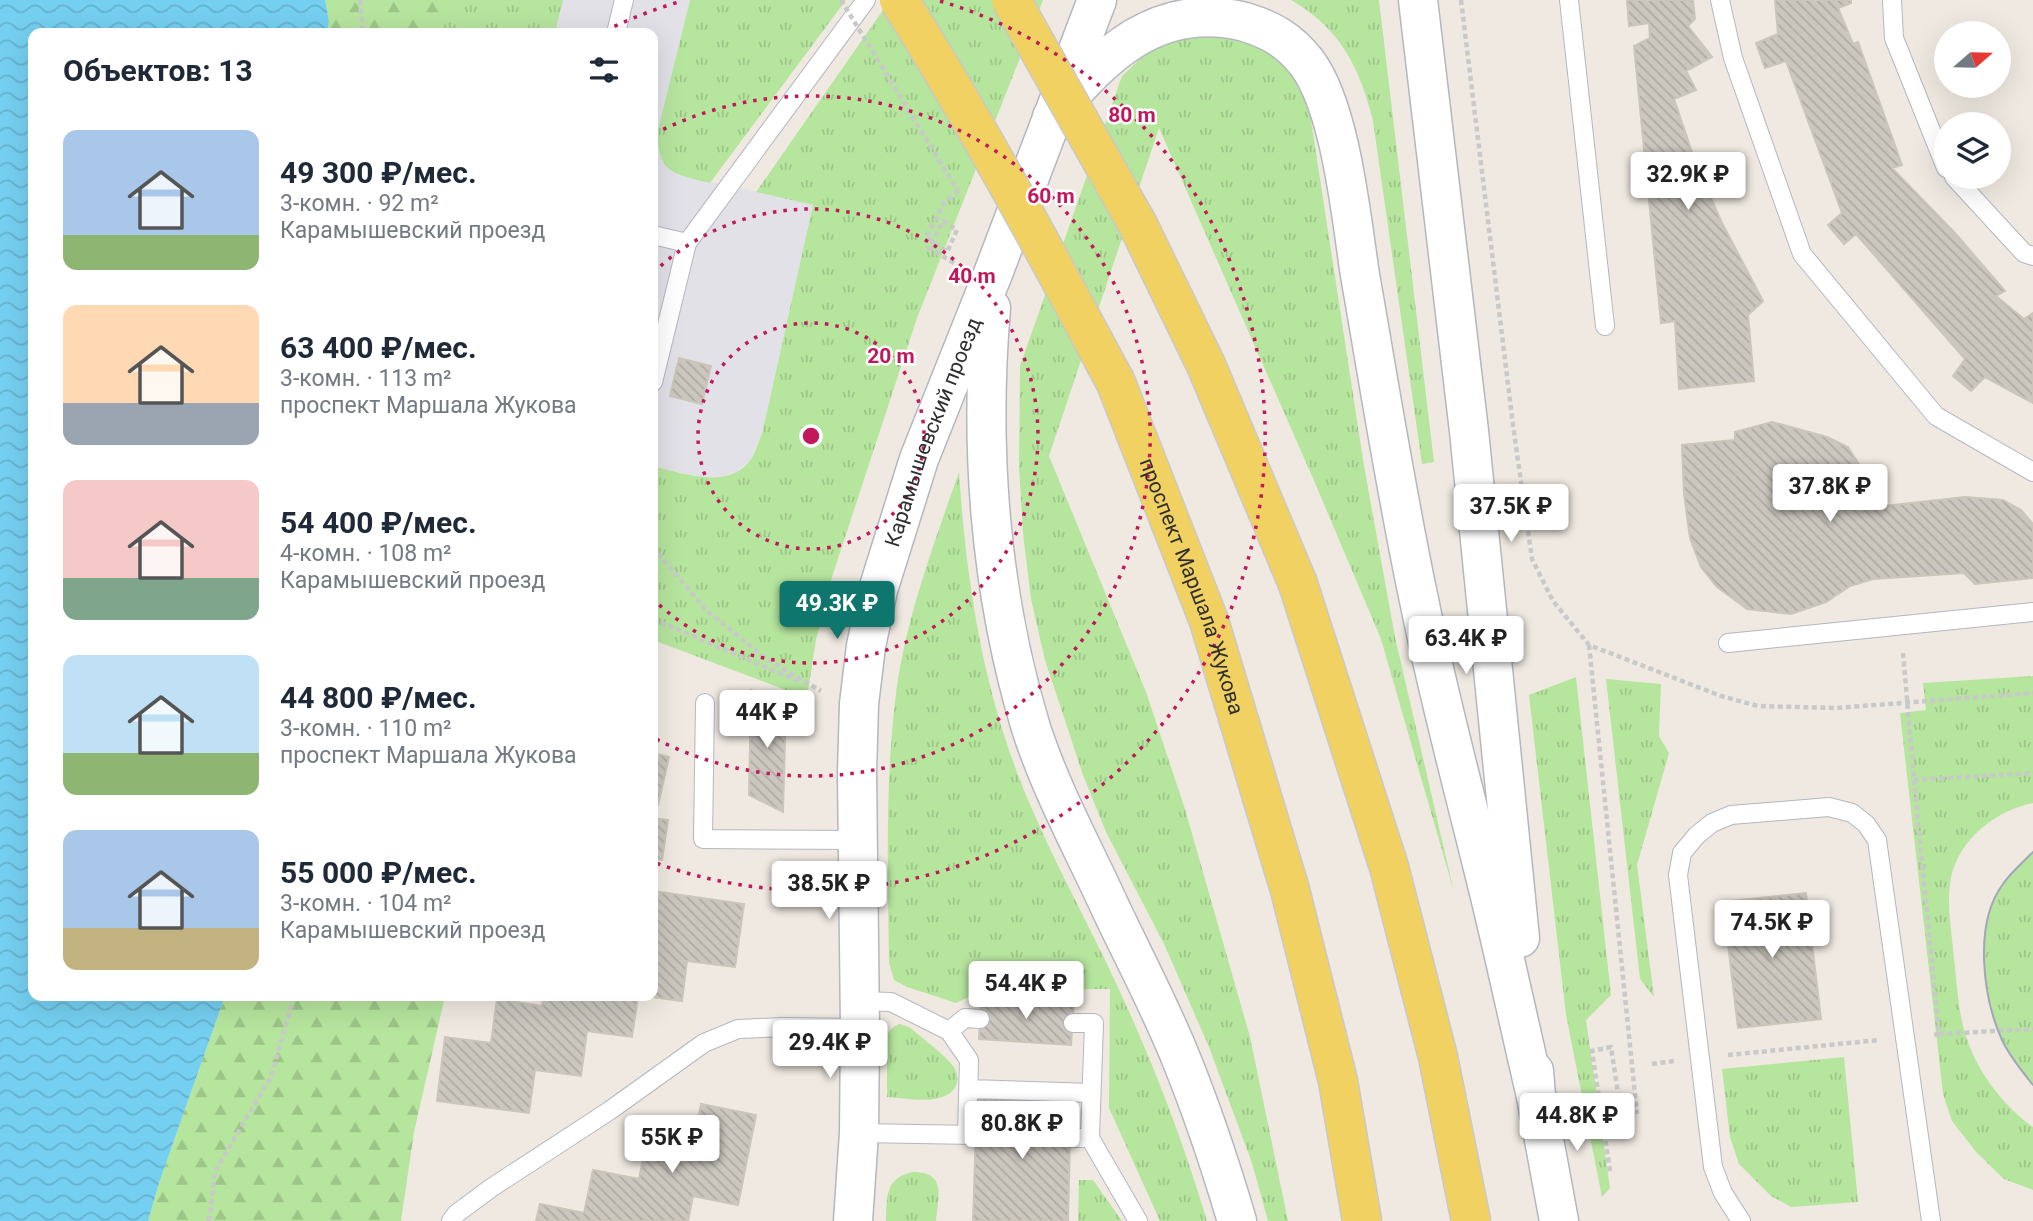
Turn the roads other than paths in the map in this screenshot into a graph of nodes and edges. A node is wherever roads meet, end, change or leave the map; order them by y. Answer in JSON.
{"nodes":[{"id":1,"x":624,"y":0,"type":"edge"},
{"id":2,"x":866,"y":0,"type":"edge"},
{"id":3,"x":899,"y":0,"type":"edge"},
{"id":4,"x":1011,"y":0,"type":"edge"},
{"id":5,"x":1097,"y":0,"type":"edge"},
{"id":6,"x":1418,"y":0,"type":"edge"},
{"id":7,"x":1569,"y":0,"type":"edge"},
{"id":8,"x":1720,"y":0,"type":"edge"},
{"id":9,"x":1892,"y":0,"type":"edge"},
{"id":10,"x":617,"y":28,"type":"edge"},
{"id":11,"x":1052,"y":117,"type":"junction"},
{"id":12,"x":1934,"y":138,"type":"edge"},
{"id":13,"x":1965,"y":189,"type":"edge"},
{"id":14,"x":658,"y":236,"type":"edge"},
{"id":15,"x":687,"y":243,"type":"junction"},
{"id":16,"x":2033,"y":256,"type":"edge"},
{"id":17,"x":994,"y":271,"type":"junction"},
{"id":18,"x":1605,"y":326,"type":"dead end"},
{"id":19,"x":658,"y":362,"type":"edge"},
{"id":20,"x":2033,"y":472,"type":"edge"},
{"id":21,"x":2033,"y":612,"type":"edge"},
{"id":22,"x":1728,"y":643,"type":"dead end"},
{"id":23,"x":705,"y":703,"type":"dead end"},
{"id":24,"x":857,"y":840,"type":"junction"},
{"id":25,"x":860,"y":1015,"type":"junction"},
{"id":26,"x":980,"y":1018,"type":"dead end"},
{"id":27,"x":1073,"y":1023,"type":"dead end"},
{"id":28,"x":949,"y":1031,"type":"junction"},
{"id":29,"x":969,"y":1090,"type":"junction"},
{"id":30,"x":1091,"y":1093,"type":"junction"},
{"id":31,"x":1536,"y":1096,"type":"junction"},
{"id":32,"x":859,"y":1133,"type":"junction"},
{"id":33,"x":1070,"y":1138,"type":"dead end"},
{"id":34,"x":1090,"y":1139,"type":"junction"},
{"id":35,"x":451,"y":1221,"type":"edge"},
{"id":36,"x":853,"y":1221,"type":"edge"},
{"id":37,"x":1138,"y":1221,"type":"edge"},
{"id":38,"x":1237,"y":1221,"type":"edge"},
{"id":39,"x":1362,"y":1221,"type":"edge"},
{"id":40,"x":1471,"y":1221,"type":"edge"},
{"id":41,"x":1559,"y":1221,"type":"edge"},
{"id":42,"x":1741,"y":1221,"type":"edge"},
{"id":43,"x":1931,"y":1221,"type":"edge"}],
"edges":[{"from":1,"to":10,"type":"lane"},
{"from":2,"to":15,"type":"lane"},
{"from":3,"to":39,"type":"main road","name":"проспект Маршала Жукова","bridge":true},
{"from":4,"to":40,"type":"main road","bridge":true},
{"from":5,"to":11,"type":"main road","name":"Карамышевский проезд"},
{"from":6,"to":31,"type":"main road"},
{"from":7,"to":18,"type":"lane"},
{"from":8,"to":20,"type":"lane"},
{"from":9,"to":12,"type":"lane"},
{"from":11,"to":17,"type":"main road","name":"Карамышевский проезд"},
{"from":11,"to":31,"type":"main road"},
{"from":13,"to":16,"type":"lane"},
{"from":14,"to":15,"type":"lane"},
{"from":15,"to":19,"type":"lane"},
{"from":17,"to":24,"type":"main road","name":"Карамышевский проезд"},
{"from":17,"to":38,"type":"main road"},
{"from":21,"to":22,"type":"lane"},
{"from":23,"to":24,"type":"lane"},
{"from":24,"to":25,"type":"main road","name":"Карамышевский проезд"},
{"from":25,"to":28,"type":"lane"},
{"from":25,"to":32,"type":"main road","name":"Карамышевский проезд"},
{"from":25,"to":35,"type":"lane"},
{"from":26,"to":28,"type":"lane"},
{"from":27,"to":30,"type":"lane"},
{"from":28,"to":29,"type":"lane"},
{"from":29,"to":30,"type":"lane"},
{"from":29,"to":32,"type":"lane"},
{"from":30,"to":34,"type":"lane"},
{"from":31,"to":41,"type":"main road"},
{"from":32,"to":36,"type":"main road","name":"Карамышевский проезд"},
{"from":33,"to":34,"type":"lane"},
{"from":34,"to":37,"type":"lane"},
{"from":42,"to":43,"type":"lane"}]}
